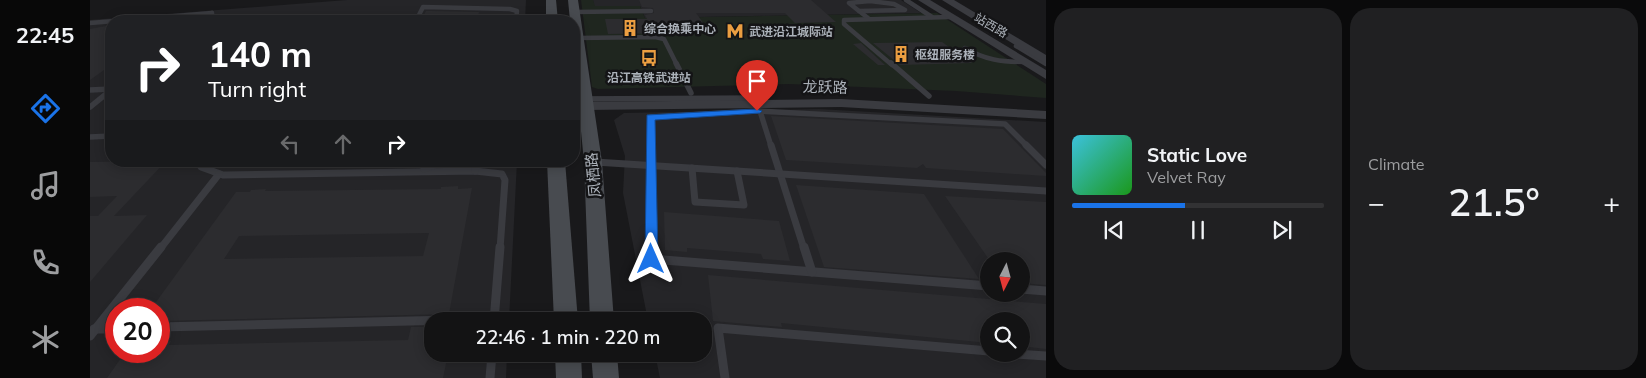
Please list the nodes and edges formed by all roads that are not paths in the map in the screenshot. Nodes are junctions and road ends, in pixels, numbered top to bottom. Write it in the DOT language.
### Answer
graph roads {
  1 [pos="551,0"];
  2 [pos="906,0"];
  3 [pos="923,0"];
  4 [pos="930,0"];
  5 [pos="947,0"];
  6 [pos="574,6"];
  7 [pos="651,11"];
  8 [pos="859,11"];
  9 [pos="188,15"];
  10 [pos="209,15"];
  11 [pos="419,15"];
  12 [pos="517,15"];
  13 [pos="552,15"];
  14 [pos="932,17"];
  15 [pos="868,18"];
  16 [pos="956,18"];
  17 [pos="105,22"];
  18 [pos="90,23"];
  19 [pos="580,38"];
  20 [pos="1016,46"];
  21 [pos="965,48"];
  22 [pos="1046,60"];
  23 [pos="1026,62"];
  24 [pos="1046,64"];
  25 [pos="1046,75"];
  26 [pos="90,90"];
  27 [pos="105,90"];
  28 [pos="691,93"];
  29 [pos="105,95"];
  30 [pos="929,96"];
  31 [pos="760,98"];
  32 [pos="580,100"];
  33 [pos="580,100"];
  34 [pos="580,100"];
  35 [pos="580,104"];
  36 [pos="1046,104"];
  37 [pos="90,107"];
  38 [pos="760,111"];
  39 [pos="1046,115"];
  40 [pos="90,136"];
  41 [pos="105,136"];
  42 [pos="593,162"];
  43 [pos="1046,165"];
  44 [pos="651,166"];
  45 [pos="201,167"];
  46 [pos="432,167"];
  47 [pos="476,167"];
  48 [pos="556,167"];
  49 [pos="692,168"];
  50 [pos="475,171"];
  51 [pos="737,171"];
  52 [pos="406,173"];
  53 [pos="218,174"];
  54 [pos="780,174"];
  55 [pos="1046,191"];
  56 [pos="812,272"];
  57 [pos="980,285"];
  58 [pos="1030,290"];
  59 [pos="1046,291"];
  60 [pos="495,312"];
  61 [pos="565,312"];
  62 [pos="601,312"];
  63 [pos="424,322"];
  64 [pos="170,328"];
  65 [pos="105,330"];
  66 [pos="92,331"];
  67 [pos="980,351"];
  68 [pos="1030,355"];
  69 [pos="1046,356"];
  70 [pos="491,362"];
  71 [pos="568,362"];
  72 [pos="605,362"];
  73 [pos="490,378"];
  74 [pos="569,378"];
  75 [pos="606,378"];
  76 [pos="725,378"];
  1 -- 13 [label="main road"];
  2 -- 14 [label="lane"];
  3 -- 16 [label="street, 站西路"];
  4 -- 16 [label="lane"];
  5 -- 22 [label="street, 站西路"];
  6 -- 7 [label="lane"];
  8 -- 8 [label="lane"];
  8 -- 15 [label="lane"];
  9 -- 10 [label="lane"];
  11 -- 12 [label="lane"];
  14 -- 15 [label="lane"];
  14 -- 16 [label="lane"];
  15 -- 30 [label="lane"];
  16 -- 23 [label="street, 站西路"];
  17 -- 18 [label="lane"];
  19 -- 28 [label="lane"];
  20 -- 24 [label="lane"];
  21 -- 23 [label="lane"];
  23 -- 25 [label="street, 站西路"];
  26 -- 27 [label="lane"];
  28 -- 30 [label="street, 龙跃路"];
  28 -- 32 [label="street, 龙跃路"];
  29 -- 37 [label="lane"];
  30 -- 36 [label="street, 龙跃路"];
  31 -- 33 [label="lane"];
  34 -- 39 [label="street, 龙跃路"];
  35 -- 42 [label="main road, 凤栖路"];
  38 -- 43 [label="lane"];
  38 -- 44 [label="lane"];
  38 -- 54 [label="lane"];
  40 -- 41 [label="lane"];
  42 -- 44 [label="lane"];
  42 -- 62 [label="main road, 凤栖路"];
  44 -- 49 [label="lane"];
  44 -- 56 [label="lane"];
  45 -- 53 [label="lane"];
  46 -- 52 [label="lane"];
  47 -- 50 [label="lane"];
  48 -- 61 [label="main road"];
  49 -- 51 [label="lane"];
  49 -- 51 [label="lane"];
  50 -- 52 [label="lane"];
  50 -- 60 [label="lane"];
  51 -- 54 [label="lane"];
  52 -- 53 [label="lane"];
  53 -- 66 [label="lane"];
  54 -- 55 [label="lane"];
  54 -- 56 [label="lane"];
  56 -- 57 [label="lane"];
  58 -- 59 [label="lane"];
  63 -- 64 [label="lane"];
  65 -- 66 [label="lane"];
  67 -- 76 [label="lane"];
  68 -- 69 [label="lane"];
  70 -- 73 [label="lane"];
  71 -- 74 [label="main road"];
  72 -- 75 [label="main road"];
}
